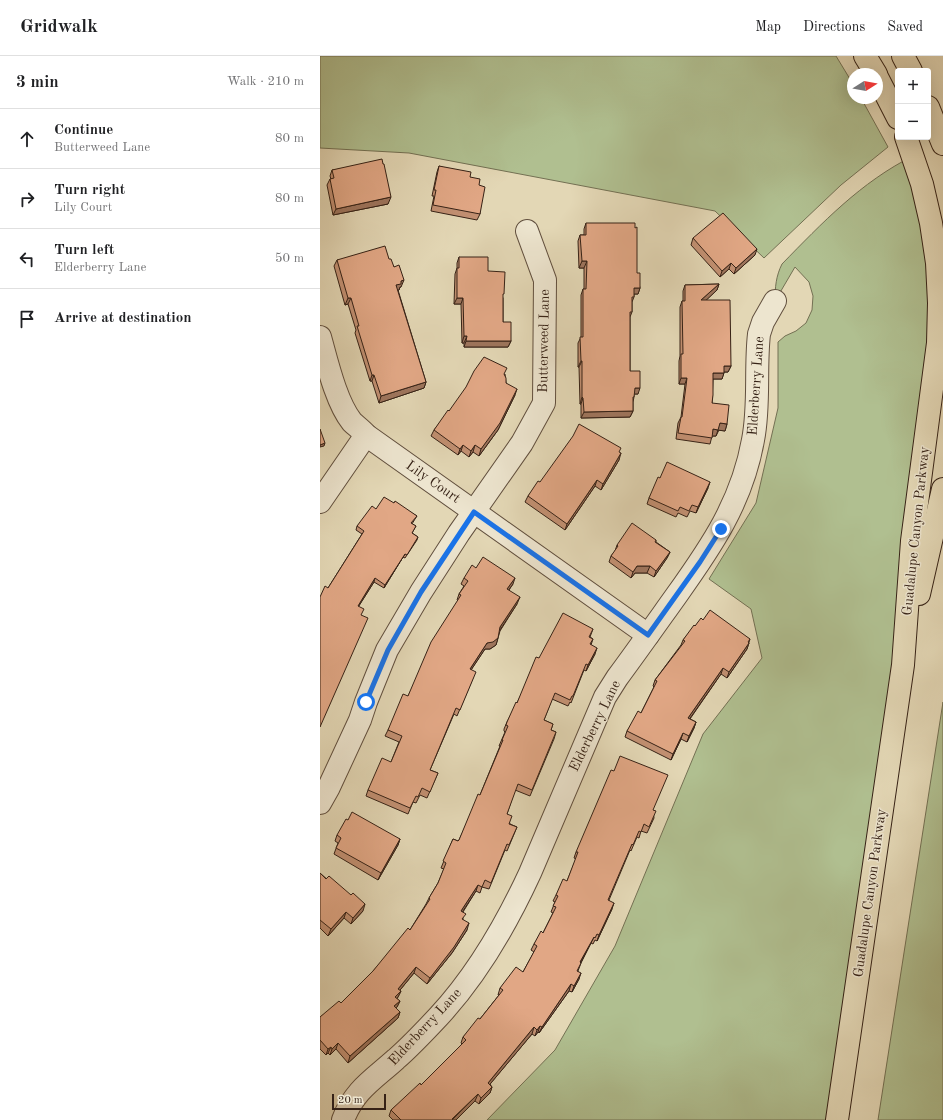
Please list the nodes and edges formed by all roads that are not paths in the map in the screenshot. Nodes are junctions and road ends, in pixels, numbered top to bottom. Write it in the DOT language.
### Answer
graph roads {
  1 [pos="903,56"];
  2 [pos="909,68"];
  3 [pos="883,89"];
  4 [pos="895,112"];
  5 [pos="931,114"];
  6 [pos="907,140"];
  7 [pos="943,144"];
  8 [pos="527,231"];
  9 [pos="775,301"];
  10 [pos="320,338"];
  11 [pos="366,435"];
  12 [pos="943,489"];
  13 [pos="320,502"];
  14 [pos="474,512"];
  15 [pos="648,635"];
  16 [pos="903,665"];
  17 [pos="320,803"];
  18 [pos="343,1120"];
  19 [pos="837,1120"];
  1 -- 2 [label="main road"];
  3 -- 4 [label="main road"];
  5 -- 7 [label="main road"];
  6 -- 16 [label="main road, Guadalupe Canyon Parkway"];
  8 -- 14 [label="street, Butterweed Lane"];
  9 -- 15 [label="street, Elderberry Lane"];
  10 -- 11 [label="street, Lily Court"];
  11 -- 13 [label="street"];
  11 -- 14 [label="street, Lily Court"];
  12 -- 16 [label="main road, Guadalupe Canyon Parkway"];
  14 -- 15 [label="street, Lily Court"];
  14 -- 17 [label="street, Butterweed Lane"];
  15 -- 18 [label="street, Elderberry Lane"];
  16 -- 19 [label="main road, Guadalupe Canyon Parkway"];
}
